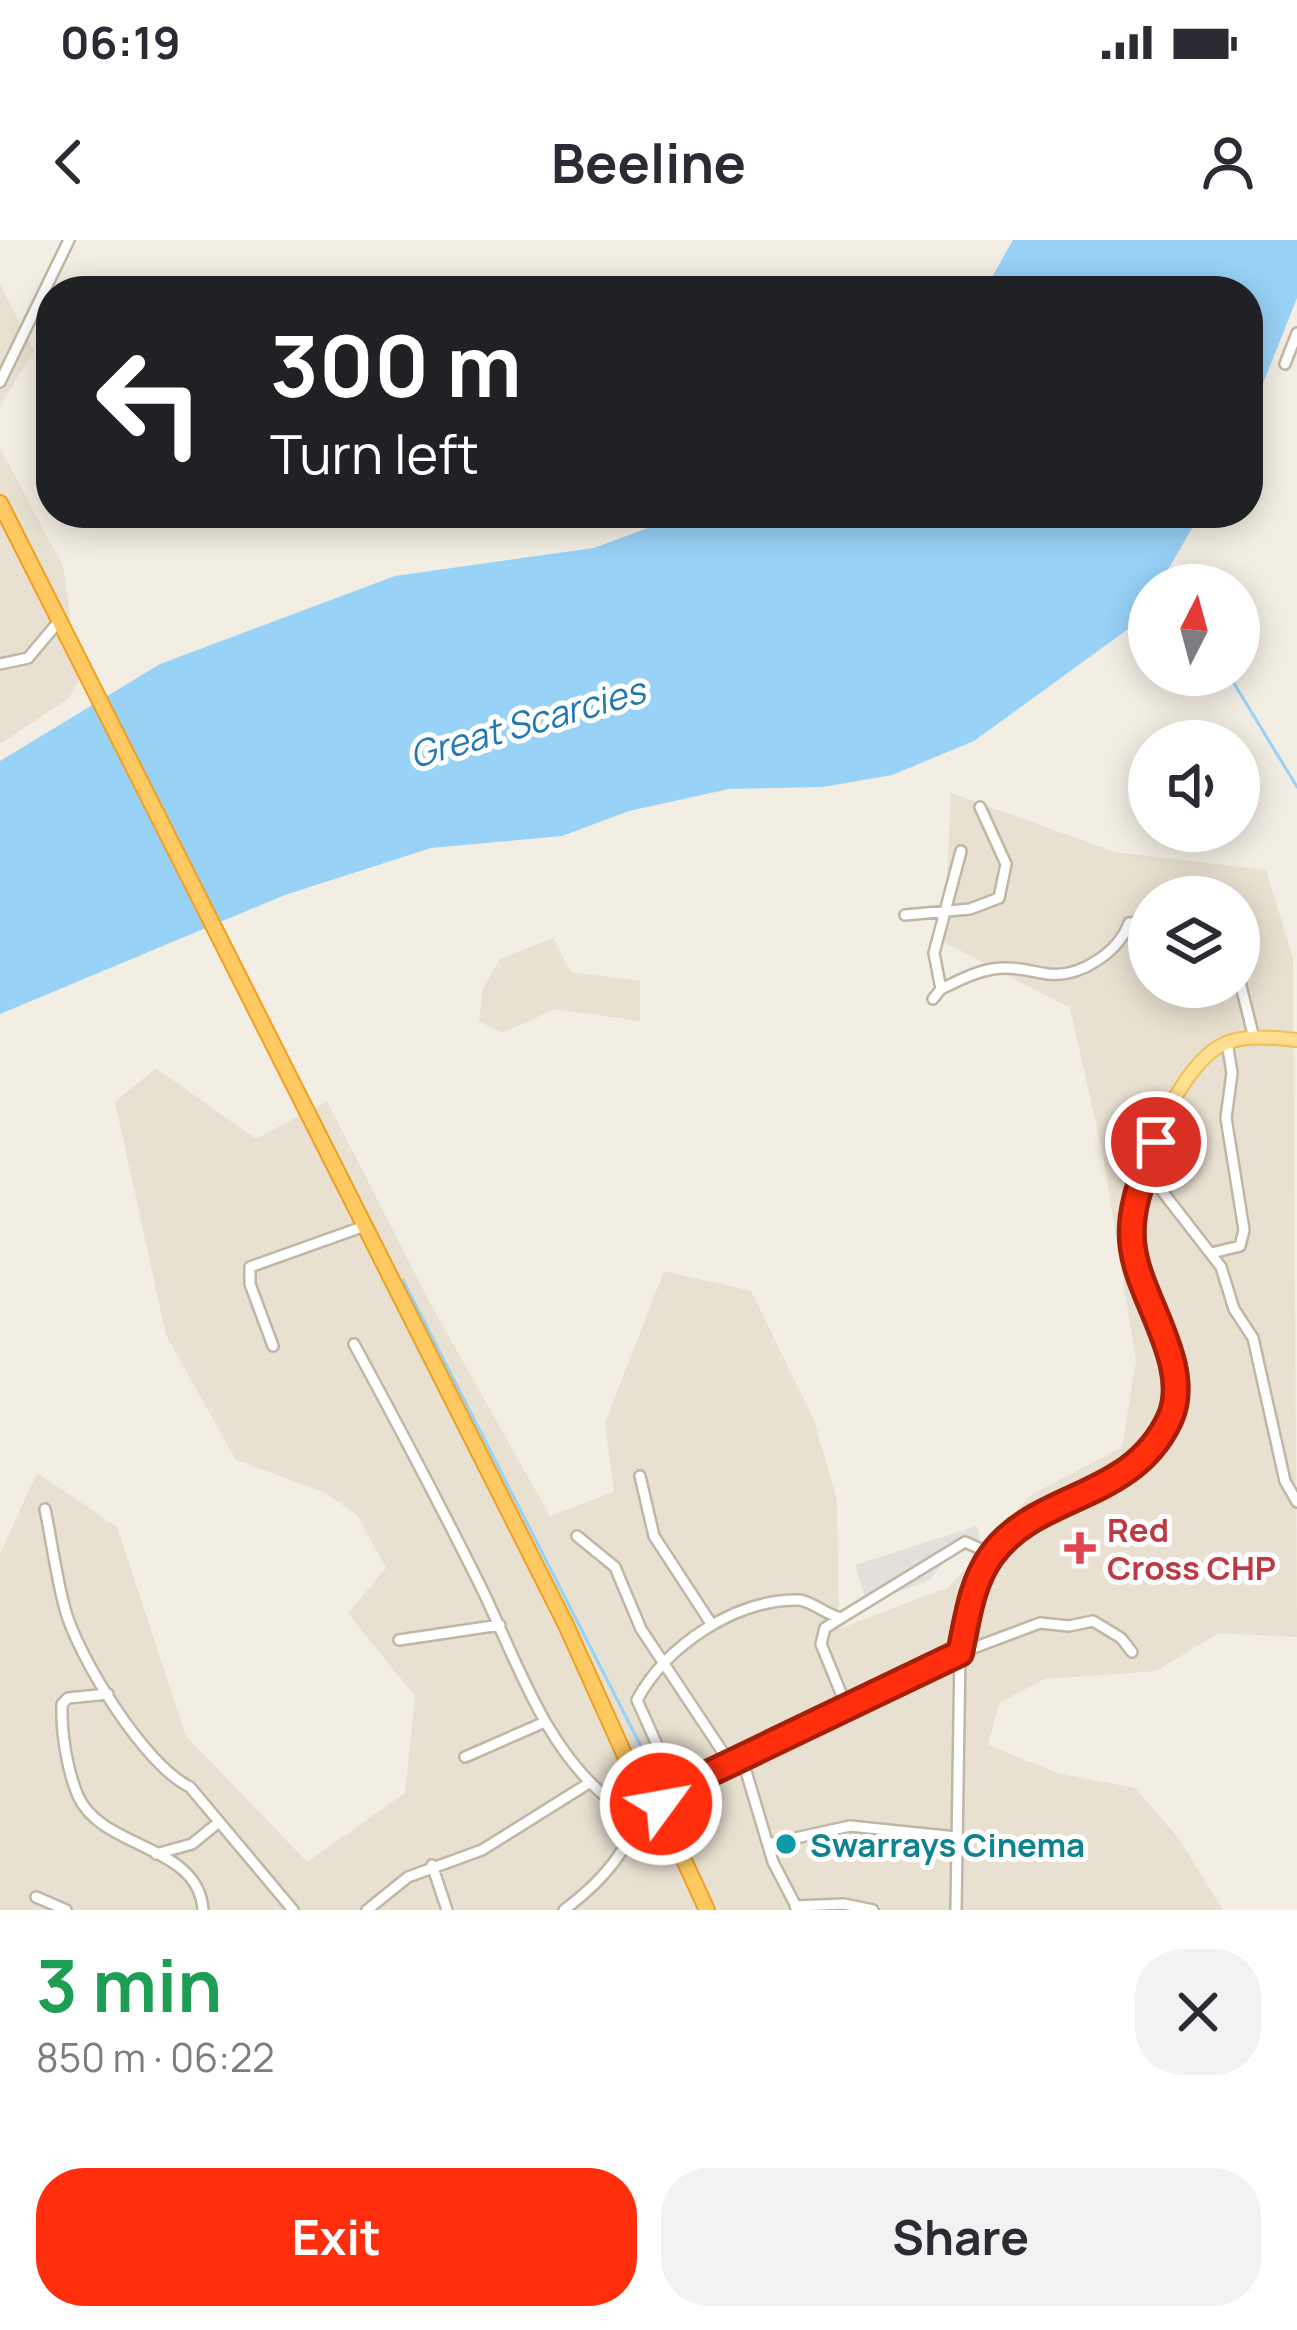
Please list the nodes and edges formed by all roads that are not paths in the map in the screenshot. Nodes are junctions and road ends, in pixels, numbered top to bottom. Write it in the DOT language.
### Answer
graph roads {
  1 [pos="69,240"];
  2 [pos="52,276"];
  3 [pos="36,308"];
  4 [pos="1297,333"];
  5 [pos="1285,364"];
  6 [pos="0,382"];
  7 [pos="0,503"];
  8 [pos="62,617"];
  9 [pos="0,664"];
  10 [pos="980,807"];
  11 [pos="961,851"];
  12 [pos="949,909"];
  13 [pos="905,915"];
  14 [pos="1128,925"];
  15 [pos="940,988"];
  16 [pos="933,999"];
  17 [pos="1246,1008"];
  18 [pos="1254,1038"];
  19 [pos="1297,1040"];
  20 [pos="1227,1042"];
  21 [pos="1145,1169"];
  22 [pos="362,1226"];
  23 [pos="1211,1253"];
  24 [pos="354,1344"];
  25 [pos="273,1346"];
  26 [pos="640,1476"];
  27 [pos="1297,1502"];
  28 [pos="45,1509"];
  29 [pos="577,1536"];
  30 [pos="992,1554"];
  31 [pos="841,1618"];
  32 [pos="712,1624"];
  33 [pos="500,1625"];
  34 [pos="399,1640"];
  35 [pos="1132,1652"];
  36 [pos="960,1653"];
  37 [pos="668,1663"];
  38 [pos="108,1694"];
  39 [pos="847,1708"];
  40 [pos="545,1722"];
  41 [pos="465,1757"];
  42 [pos="736,1761"];
  43 [pos="589,1783"];
  44 [pos="682,1784"];
  45 [pos="610,1800"];
  46 [pos="653,1801"];
  47 [pos="219,1822"];
  48 [pos="956,1837"];
  49 [pos="768,1844"];
  50 [pos="156,1854"];
  51 [pos="432,1865"];
  52 [pos="36,1897"];
  53 [pos="797,1908"];
  54 [pos="66,1910"];
  55 [pos="203,1910"];
  56 [pos="292,1910"];
  57 [pos="368,1910"];
  58 [pos="447,1910"];
  59 [pos="564,1910"];
  60 [pos="706,1910"];
  61 [pos="873,1910"];
  62 [pos="956,1910"];
  1 -- 2 [label="street"];
  3 -- 6 [label="street"];
  4 -- 5 [label="street"];
  7 -- 8 [label="highway"];
  8 -- 9 [label="street"];
  8 -- 22 [label="highway"];
  10 -- 12 [label="street"];
  11 -- 12 [label="street"];
  12 -- 13 [label="street"];
  12 -- 15 [label="street"];
  14 -- 15 [label="street"];
  15 -- 16 [label="street"];
  17 -- 18 [label="street"];
  18 -- 19 [label="main road"];
  18 -- 20 [label="main road"];
  20 -- 21 [label="main road"];
  20 -- 23 [label="street"];
  21 -- 23 [label="street"];
  21 -- 30 [label="main road"];
  22 -- 25 [label="street"];
  22 -- 46 [label="highway"];
  23 -- 27 [label="street"];
  24 -- 33 [label="street"];
  26 -- 32 [label="street"];
  28 -- 38 [label="street"];
  29 -- 37 [label="street"];
  30 -- 31 [label="street"];
  30 -- 36 [label="main road"];
  31 -- 32 [label="street"];
  31 -- 39 [label="street"];
  32 -- 37 [label="street"];
  33 -- 34 [label="street"];
  33 -- 40 [label="street"];
  35 -- 36 [label="street"];
  36 -- 39 [label="main road"];
  36 -- 48 [label="street"];
  37 -- 42 [label="street"];
  37 -- 44 [label="street"];
  38 -- 47 [label="street"];
  38 -- 50 [label="street"];
  39 -- 42 [label="main road"];
  40 -- 41 [label="street"];
  40 -- 43 [label="street"];
  42 -- 44 [label="main road"];
  42 -- 49 [label="street"];
  43 -- 45 [label="street"];
  43 -- 51 [label="street"];
  44 -- 46 [label="main road"];
  46 -- 59 [label="street"];
  46 -- 60 [label="highway"];
  47 -- 50 [label="street"];
  47 -- 56 [label="street"];
  48 -- 49 [label="street"];
  48 -- 62 [label="street"];
  49 -- 53 [label="street"];
  50 -- 55 [label="street"];
  51 -- 57 [label="street"];
  51 -- 58 [label="street"];
  52 -- 54 [label="street"];
  53 -- 61 [label="street"];
}
